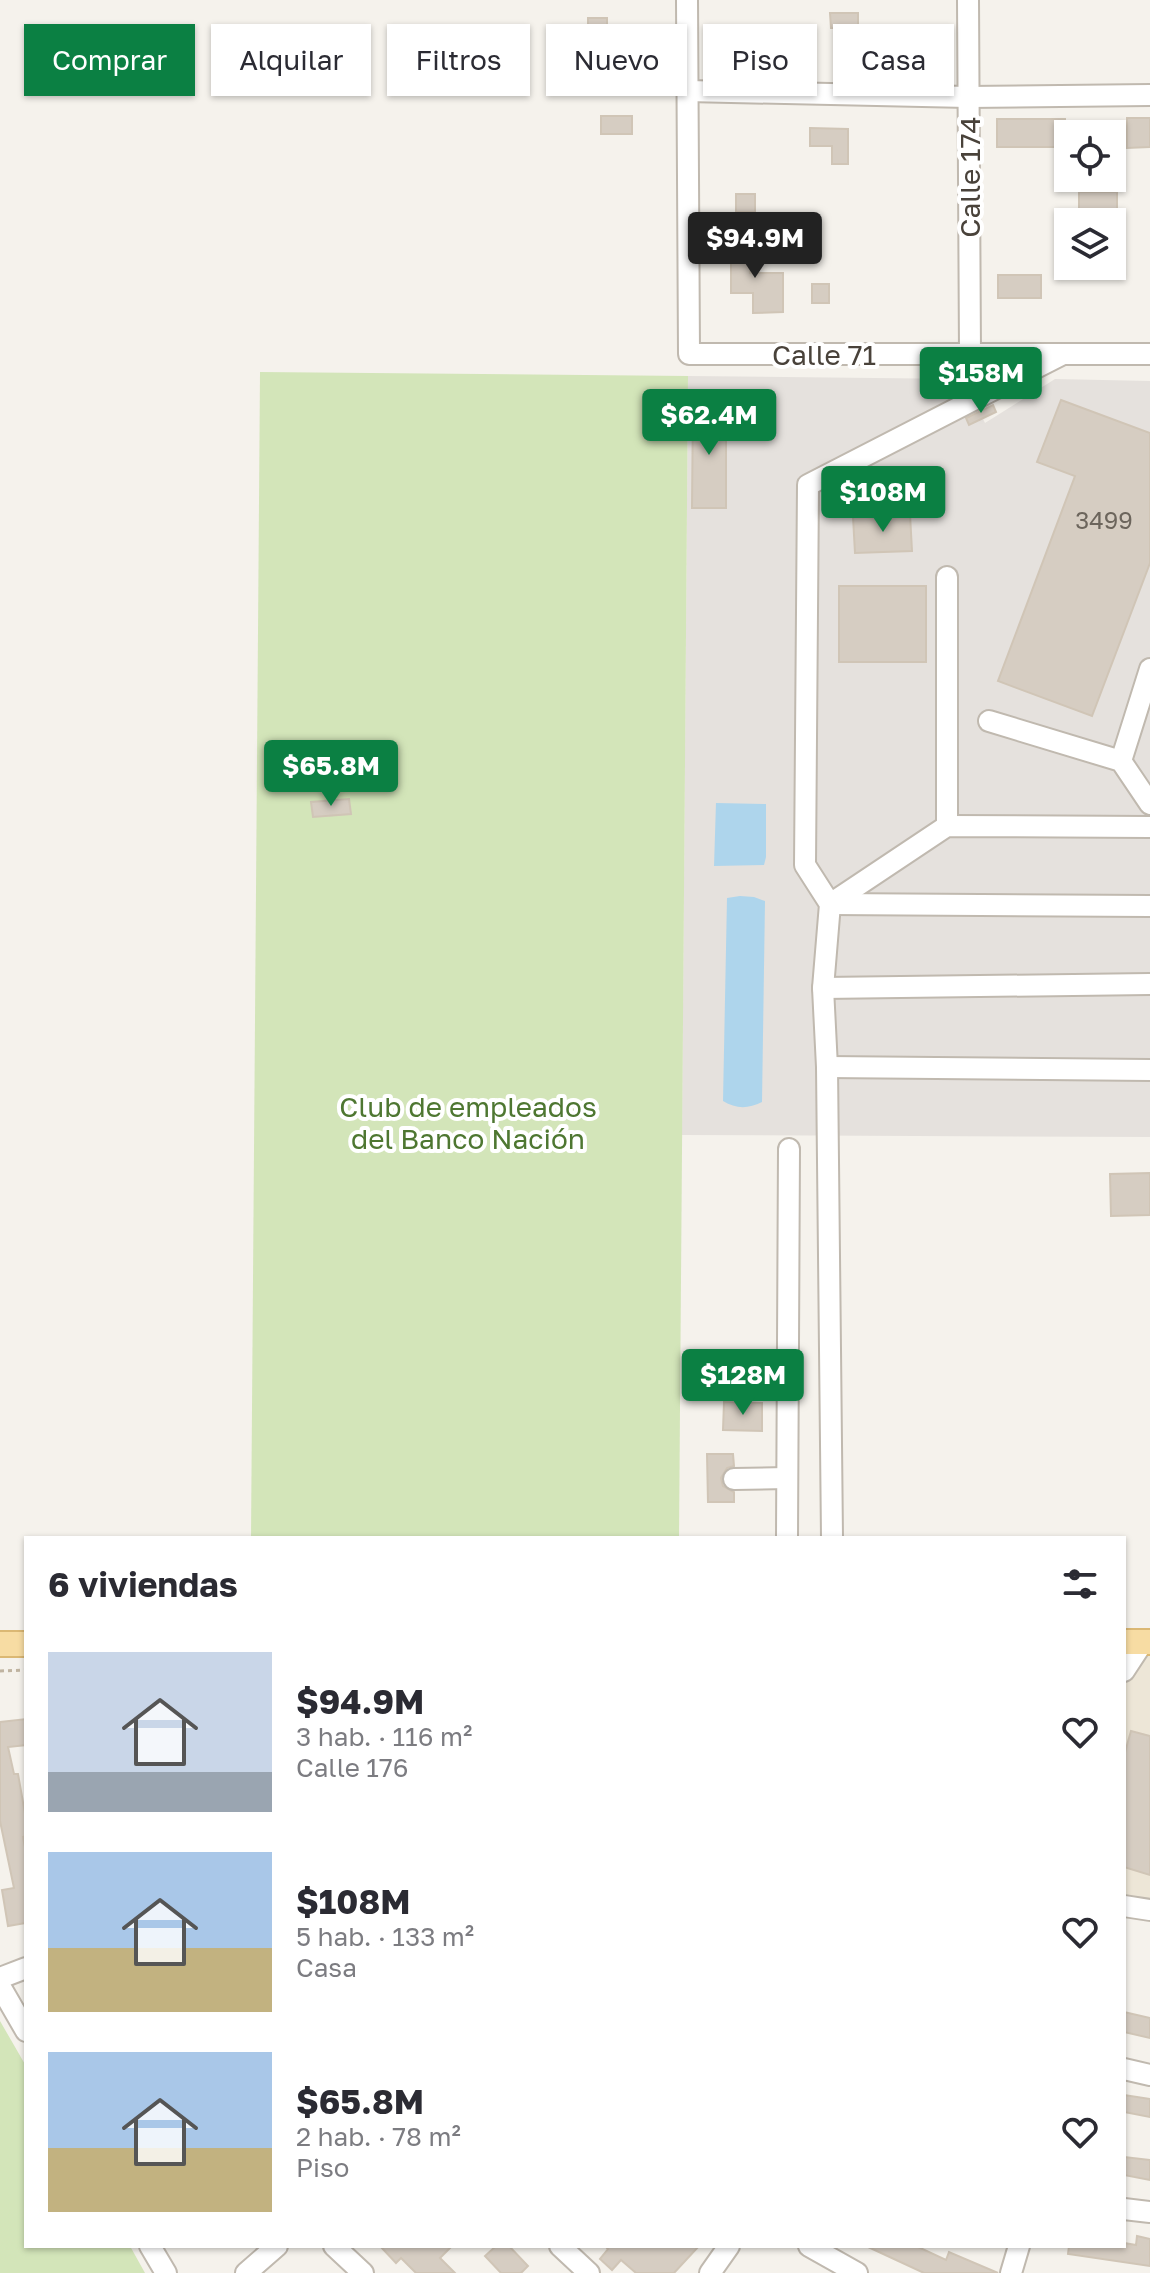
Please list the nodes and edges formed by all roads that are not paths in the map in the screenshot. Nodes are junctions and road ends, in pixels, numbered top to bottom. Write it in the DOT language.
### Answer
graph roads {
  1 [pos="687,0"];
  2 [pos="968,0"];
  3 [pos="687,24"];
  4 [pos="687,91"];
  5 [pos="1150,95"];
  6 [pos="968,97"];
  7 [pos="970,353"];
  8 [pos="1150,354"];
  9 [pos="1061,355"];
  10 [pos="947,577"];
  11 [pos="1150,669"];
  12 [pos="989,721"];
  13 [pos="1121,761"];
  14 [pos="1150,804"];
  15 [pos="947,826"];
  16 [pos="1150,827"];
  17 [pos="830,904"];
  18 [pos="1150,906"];
  19 [pos="1150,984"];
  20 [pos="823,988"];
  21 [pos="827,1067"];
  22 [pos="1150,1070"];
  23 [pos="789,1149"];
  24 [pos="787,1478"];
  25 [pos="734,1479"];
  26 [pos="787,1536"];
  27 [pos="832,1536"];
  28 [pos="1139,1642"];
  29 [pos="0,1644"];
  30 [pos="24,1644"];
  31 [pos="1126,1667"];
  32 [pos="1126,1906"];
  33 [pos="1150,1910"];
  34 [pos="24,1969"];
  35 [pos="0,1978"];
  36 [pos="0,1986"];
  37 [pos="24,2028"];
  38 [pos="1126,2069"];
  39 [pos="1150,2075"];
  40 [pos="1126,2209"];
  41 [pos="1150,2212"];
  42 [pos="151,2248"];
  43 [pos="275,2248"];
  44 [pos="336,2248"];
  45 [pos="562,2248"];
  46 [pos="728,2248"];
  47 [pos="813,2248"];
  48 [pos="1018,2248"];
  49 [pos="166,2273"];
  50 [pos="246,2273"];
  51 [pos="363,2273"];
  52 [pos="589,2273"];
  53 [pos="710,2273"];
  54 [pos="857,2273"];
  55 [pos="1011,2273"];
  1 -- 3 [label="street"];
  2 -- 6 [label="street, Calle 174"];
  4 -- 6 [label="street"];
  4 -- 7 [label="street, Calle 71"];
  5 -- 6 [label="street"];
  6 -- 7 [label="street, Calle 174"];
  7 -- 9 [label="street, Calle 71"];
  8 -- 9 [label="street, Calle 71"];
  9 -- 17 [label="street"];
  10 -- 15 [label="street"];
  11 -- 13 [label="street"];
  12 -- 13 [label="street"];
  13 -- 14 [label="street"];
  15 -- 16 [label="street"];
  15 -- 17 [label="street"];
  17 -- 18 [label="street"];
  17 -- 20 [label="street"];
  19 -- 20 [label="street"];
  20 -- 21 [label="street"];
  21 -- 22 [label="street"];
  21 -- 27 [label="street"];
  23 -- 24 [label="street"];
  24 -- 25 [label="street"];
  24 -- 26 [label="street"];
  28 -- 31 [label="street"];
  29 -- 30 [label="main road"];
  32 -- 33 [label="street"];
  34 -- 35 [label="street"];
  36 -- 37 [label="street"];
  38 -- 39 [label="street"];
  40 -- 41 [label="street"];
  42 -- 49 [label="street"];
  43 -- 50 [label="street"];
  44 -- 51 [label="street"];
  45 -- 52 [label="street"];
  46 -- 53 [label="street"];
  47 -- 54 [label="street"];
  48 -- 55 [label="street"];
}
